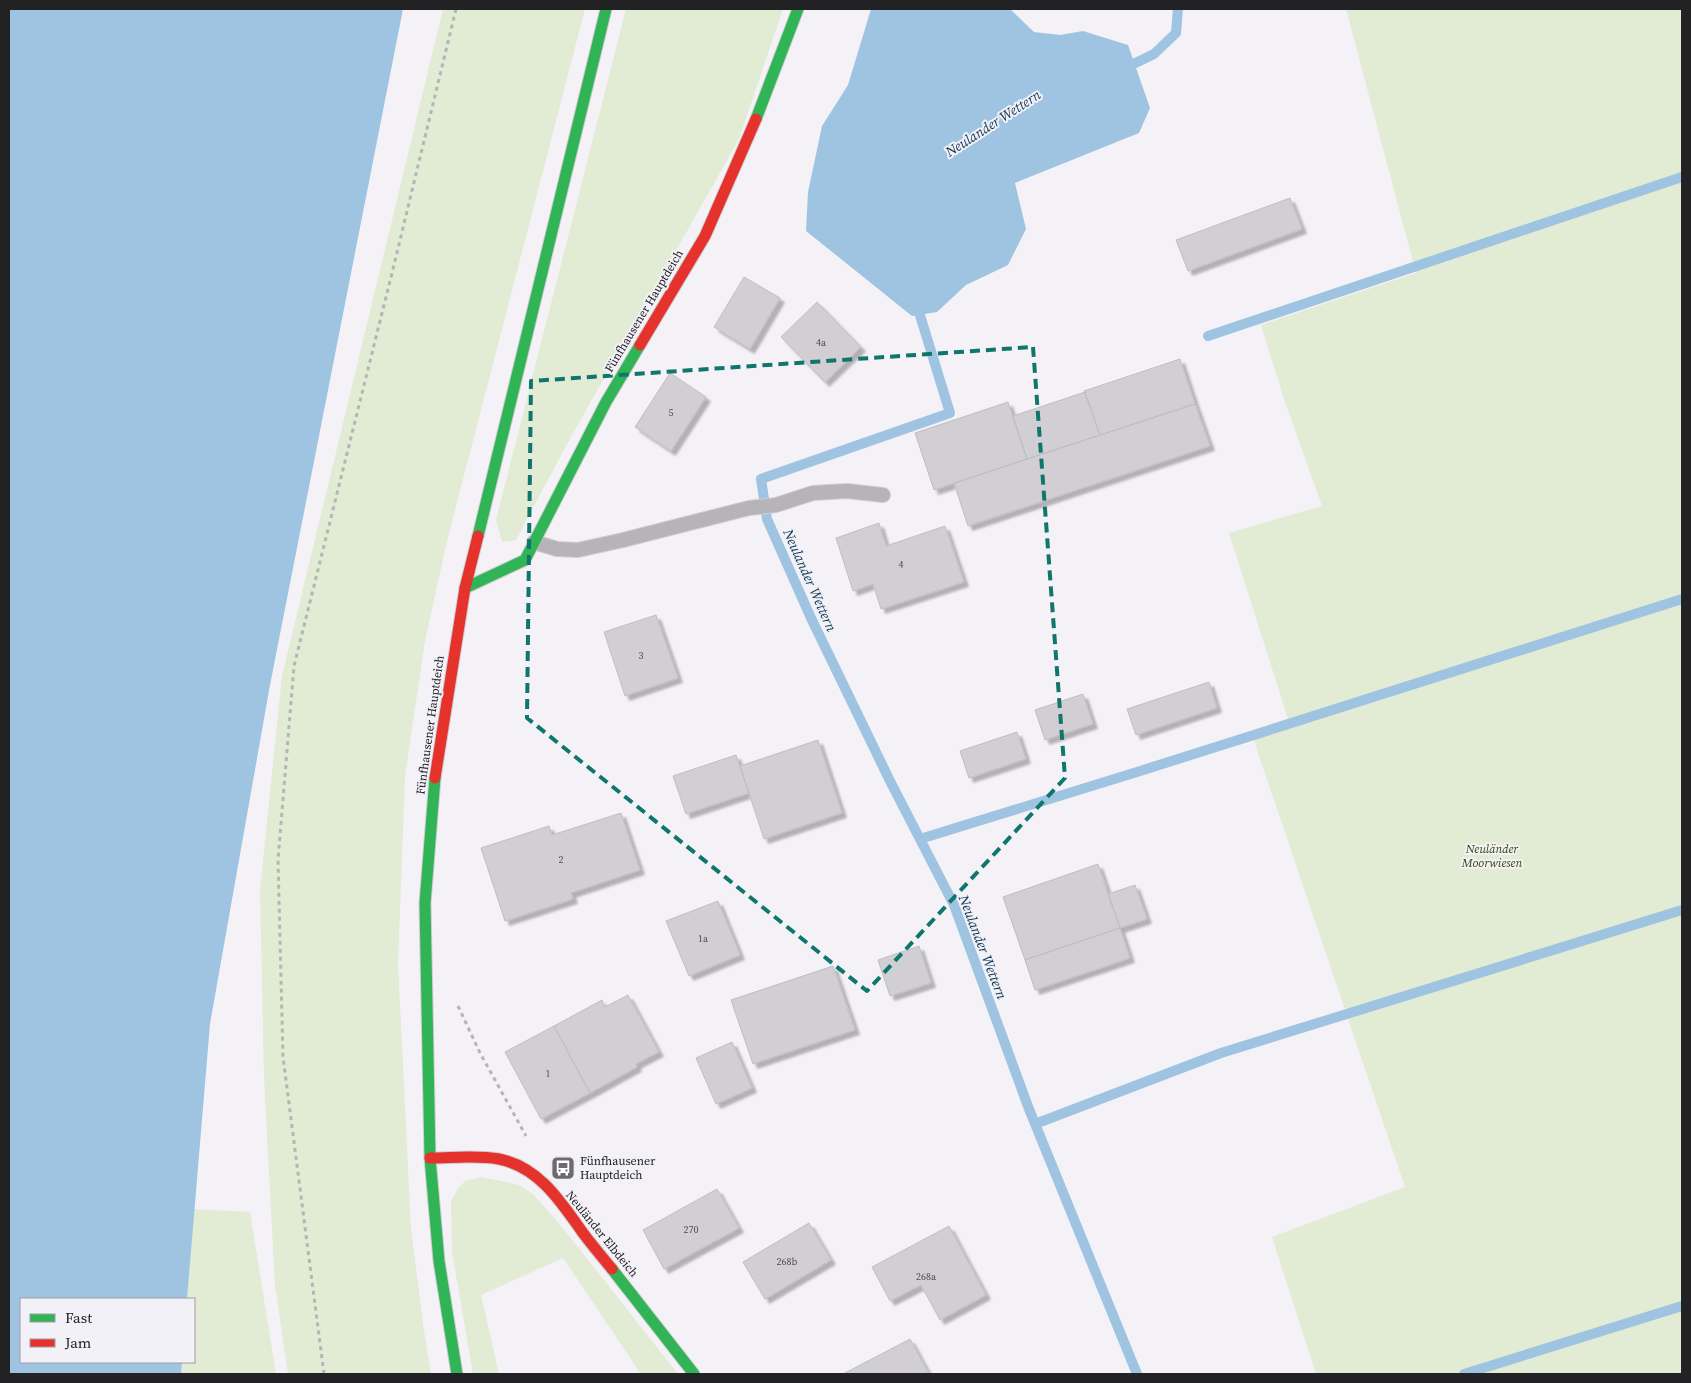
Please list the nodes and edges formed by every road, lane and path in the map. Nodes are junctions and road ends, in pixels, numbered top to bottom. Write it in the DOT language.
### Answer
graph roads {
  1 [pos="456,9"];
  2 [pos="606,9"];
  3 [pos="798,9"];
  4 [pos="883,494"];
  5 [pos="534,542"];
  6 [pos="465,588"];
  7 [pos="456,1000"];
  8 [pos="430,1158"];
  9 [pos="532,1173"];
  10 [pos="324,1374"];
  11 [pos="457,1374"];
  12 [pos="694,1374"];
  1 -- 10 [label="path"];
  2 -- 6 [label="street, Fünfhausener Hauptdeich"];
  3 -- 5 [label="street, Fünfhausener Hauptdeich"];
  4 -- 5 [label="lane"];
  5 -- 6 [label="street, Fünfhausener Hauptdeich"];
  6 -- 8 [label="street, Fünfhausener Hauptdeich"];
  7 -- 9 [label="path"];
  8 -- 9 [label="street, Neuländer Elbdeich"];
  8 -- 11 [label="street, Fünfhausener Hauptdeich"];
  9 -- 12 [label="street, Neuländer Elbdeich"];
}
